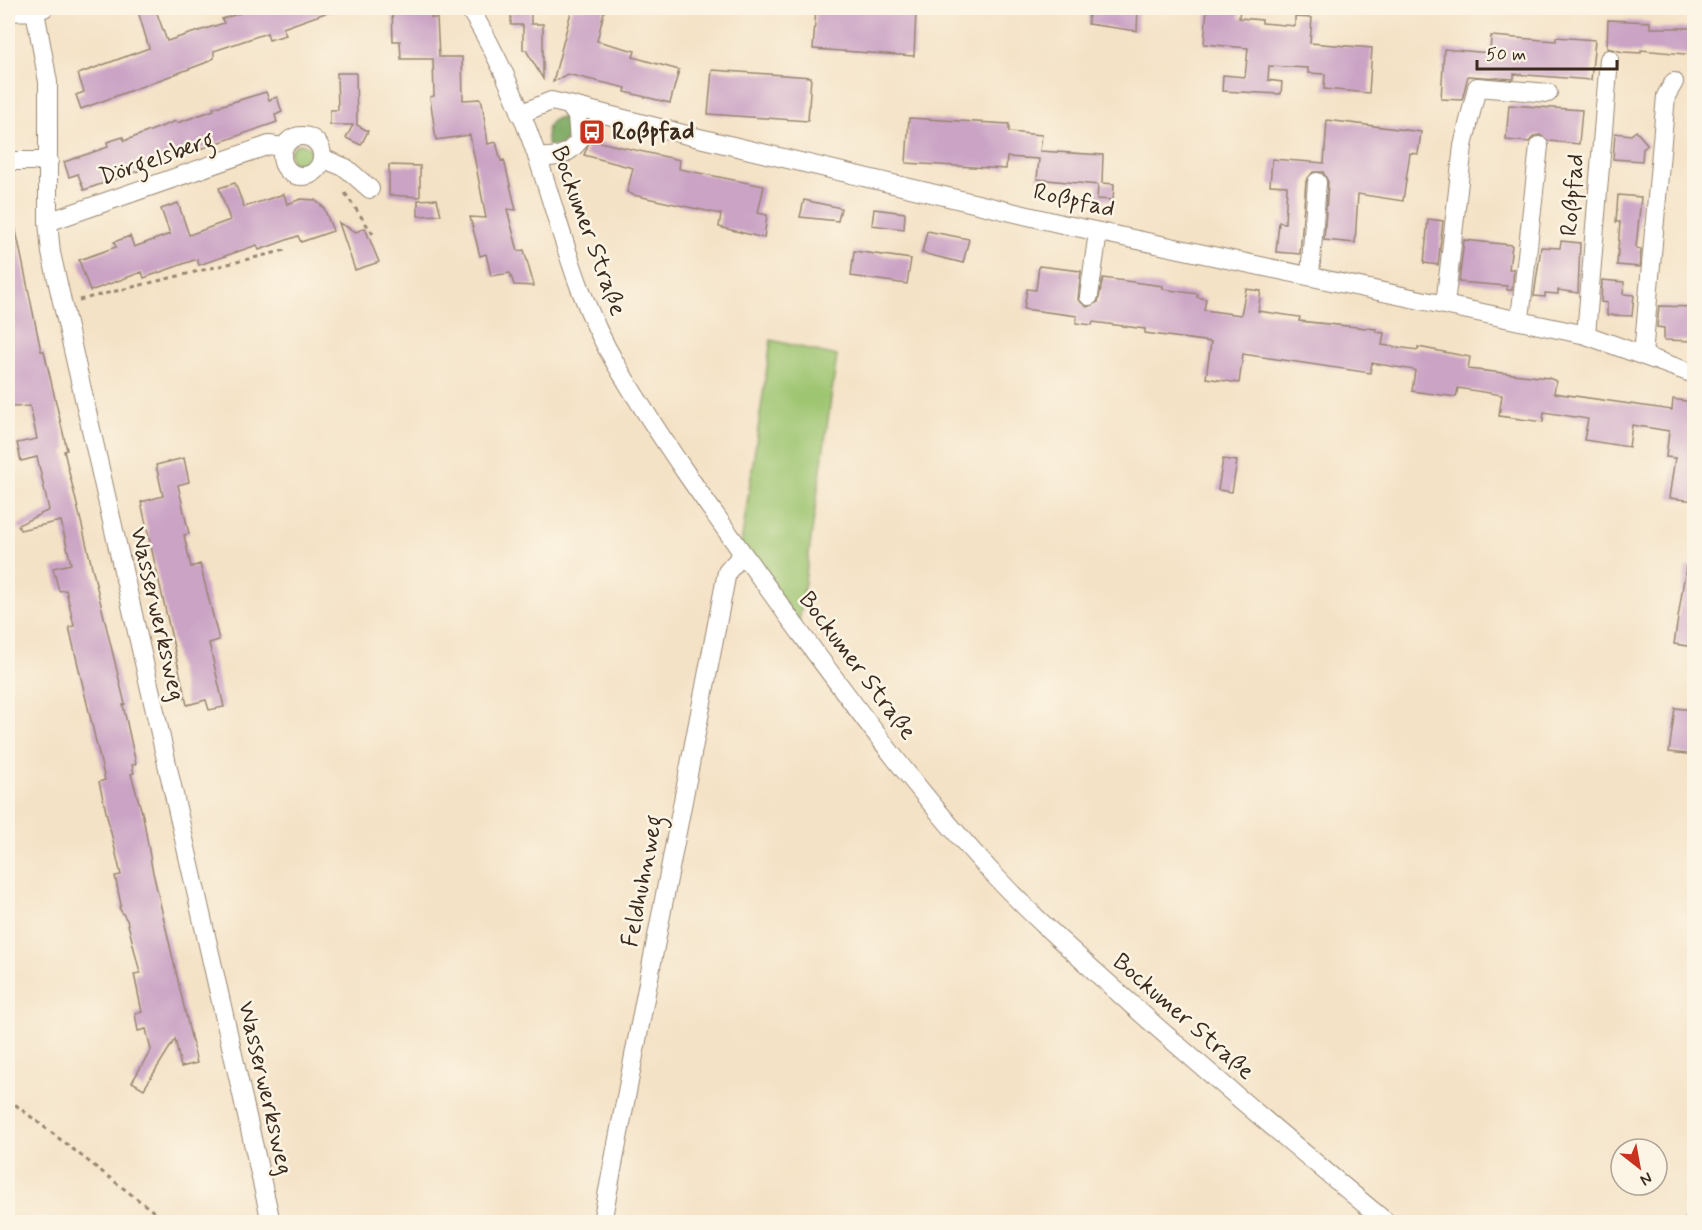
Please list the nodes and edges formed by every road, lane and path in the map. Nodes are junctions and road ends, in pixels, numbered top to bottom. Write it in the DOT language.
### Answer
graph roads {
  1 [pos="469,8"];
  2 [pos="40,9"];
  3 [pos="8,12"];
  4 [pos="1609,60"];
  5 [pos="1674,82"];
  6 [pos="1548,93"];
  7 [pos="569,105"];
  8 [pos="520,114"];
  9 [pos="1539,146"];
  10 [pos="283,147"];
  11 [pos="537,157"];
  12 [pos="322,158"];
  13 [pos="49,160"];
  14 [pos="8,161"];
  15 [pos="356,177"];
  16 [pos="1317,182"];
  17 [pos="370,189"];
  18 [pos="48,222"];
  19 [pos="1098,232"];
  20 [pos="373,234"];
  21 [pos="286,250"];
  22 [pos="1310,276"];
  23 [pos="1089,296"];
  24 [pos="62,304"];
  25 [pos="1445,305"];
  26 [pos="1520,319"];
  27 [pos="1586,335"];
  28 [pos="1643,355"];
  29 [pos="1695,374"];
  30 [pos="743,554"];
  31 [pos="8,1099"];
  32 [pos="167,1222"];
  33 [pos="271,1222"];
  34 [pos="602,1222"];
  35 [pos="1386,1222"];
  1 -- 8 [label="street, Bockumer Straße"];
  2 -- 3 [label="street"];
  2 -- 13 [label="street, Wasserwerksweg"];
  4 -- 27 [label="street, Roßpfad"];
  5 -- 28 [label="street"];
  6 -- 25 [label="street"];
  7 -- 8 [label="street, Roßpfad"];
  7 -- 11 [label="street"];
  7 -- 19 [label="street, Roßpfad"];
  8 -- 11 [label="street, Bockumer Straße"];
  9 -- 26 [label="street, Roßpfad"];
  10 -- 12 [label="street, Dörgelsberg"];
  10 -- 12 [label="street"];
  10 -- 18 [label="street, Dörgelsberg"];
  11 -- 30 [label="street, Bockumer Straße"];
  12 -- 15 [label="street"];
  13 -- 14 [label="street"];
  13 -- 18 [label="street, Wasserwerksweg"];
  15 -- 17 [label="street"];
  15 -- 20 [label="path"];
  16 -- 22 [label="street"];
  18 -- 24 [label="street, Wasserwerksweg"];
  19 -- 22 [label="street, Roßpfad"];
  19 -- 23 [label="street"];
  21 -- 24 [label="path"];
  22 -- 25 [label="street, Roßpfad"];
  24 -- 33 [label="street, Wasserwerksweg"];
  25 -- 26 [label="street, Roßpfad"];
  26 -- 27 [label="street, Roßpfad"];
  27 -- 28 [label="street, Roßpfad"];
  28 -- 29 [label="street, Roßpfad"];
  30 -- 34 [label="street, Feldhuhnweg"];
  30 -- 35 [label="street, Bockumer Straße"];
  31 -- 32 [label="path"];
}
